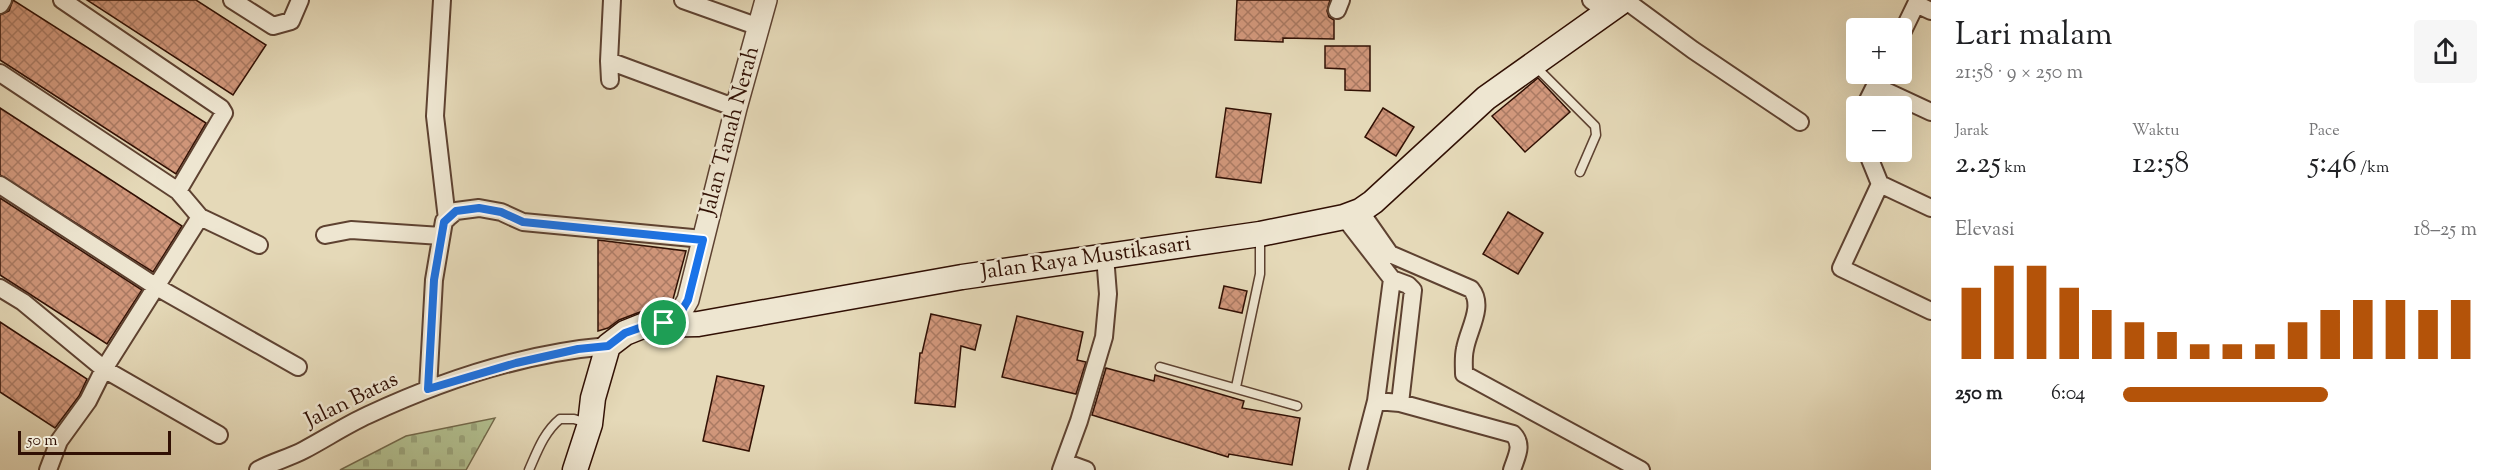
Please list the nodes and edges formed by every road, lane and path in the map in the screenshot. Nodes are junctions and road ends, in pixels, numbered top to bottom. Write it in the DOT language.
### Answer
graph roads {
  1 [pos="3,0"];
  2 [pos="62,0"];
  3 [pos="232,0"];
  4 [pos="300,0"];
  5 [pos="442,0"];
  6 [pos="612,0"];
  7 [pos="683,0"];
  8 [pos="766,0"];
  9 [pos="1612,3"];
  10 [pos="0,5"];
  11 [pos="1922,5"];
  12 [pos="1912,19"];
  13 [pos="759,27"];
  14 [pos="609,61"];
  15 [pos="1533,63"];
  16 [pos="0,74"];
  17 [pos="610,80"];
  18 [pos="1885,84"];
  19 [pos="736,108"];
  20 [pos="1931,112"];
  21 [pos="1800,122"];
  22 [pos="1871,162"];
  23 [pos="1580,172"];
  24 [pos="1880,184"];
  25 [pos="0,185"];
  26 [pos="178,191"];
  27 [pos="1931,208"];
  28 [pos="1352,214"];
  29 [pos="200,217"];
  30 [pos="447,219"];
  31 [pos="1260,234"];
  32 [pos="325,235"];
  33 [pos="441,236"];
  34 [pos="703,240"];
  35 [pos="259,245"];
  36 [pos="1105,256"];
  37 [pos="1392,279"];
  38 [pos="155,286"];
  39 [pos="0,288"];
  40 [pos="1931,311"];
  41 [pos="664,323"];
  42 [pos="608,346"];
  43 [pos="298,367"];
  44 [pos="1160,367"];
  45 [pos="104,369"];
  46 [pos="1236,387"];
  47 [pos="428,389"];
  48 [pos="1376,401"];
  49 [pos="1400,403"];
  50 [pos="1297,406"];
  51 [pos="590,424"];
  52 [pos="219,435"];
  53 [pos="1062,466"];
  54 [pos="48,470"];
  55 [pos="258,470"];
  56 [pos="529,470"];
  57 [pos="575,470"];
  58 [pos="1086,470"];
  59 [pos="1358,470"];
  60 [pos="1512,470"];
  61 [pos="1641,470"];
  1 -- 10 [label="street"];
  2 -- 26 [label="street"];
  3 -- 4 [label="street"];
  5 -- 30 [label="street"];
  6 -- 14 [label="street"];
  7 -- 13 [label="street"];
  8 -- 13 [label="street, Jalan Tanah Nerah"];
  9 -- 15 [label="main road, Jalan Raya Mustikasari"];
  9 -- 21 [label="street"];
  11 -- 12 [label="street"];
  13 -- 19 [label="street, Jalan Tanah Nerah"];
  14 -- 17 [label="street"];
  14 -- 19 [label="street"];
  15 -- 23 [label="lane"];
  15 -- 28 [label="main road, Jalan Raya Mustikasari"];
  16 -- 26 [label="street"];
  18 -- 20 [label="street"];
  19 -- 34 [label="street, Jalan Tanah Nerah"];
  22 -- 24 [label="street"];
  24 -- 27 [label="street"];
  24 -- 40 [label="street"];
  25 -- 38 [label="street"];
  26 -- 29 [label="street"];
  28 -- 31 [label="main road, Jalan Raya Mustikasari"];
  28 -- 37 [label="street"];
  28 -- 61 [label="street"];
  29 -- 35 [label="street"];
  29 -- 38 [label="street"];
  30 -- 33 [label="street"];
  30 -- 34 [label="street"];
  31 -- 36 [label="main road, Jalan Raya Mustikasari"];
  31 -- 46 [label="lane"];
  32 -- 33 [label="street"];
  33 -- 47 [label="street"];
  34 -- 41 [label="street, Jalan Tanah Nerah"];
  36 -- 41 [label="main road, Jalan Raya Mustikasari"];
  36 -- 53 [label="street"];
  37 -- 48 [label="street"];
  37 -- 49 [label="street"];
  38 -- 43 [label="street"];
  38 -- 45 [label="street"];
  39 -- 45 [label="street"];
  41 -- 42 [label="main road, Jalan Raya Mustikasari"];
  42 -- 47 [label="street, Jalan Batas"];
  42 -- 51 [label="main road"];
  44 -- 46 [label="lane"];
  45 -- 52 [label="street"];
  45 -- 54 [label="street"];
  46 -- 50 [label="lane"];
  47 -- 55 [label="street, Jalan Batas"];
  48 -- 49 [label="street"];
  48 -- 59 [label="street"];
  49 -- 60 [label="street"];
  51 -- 56 [label="lane"];
  51 -- 57 [label="main road"];
  53 -- 58 [label="street"];
}
